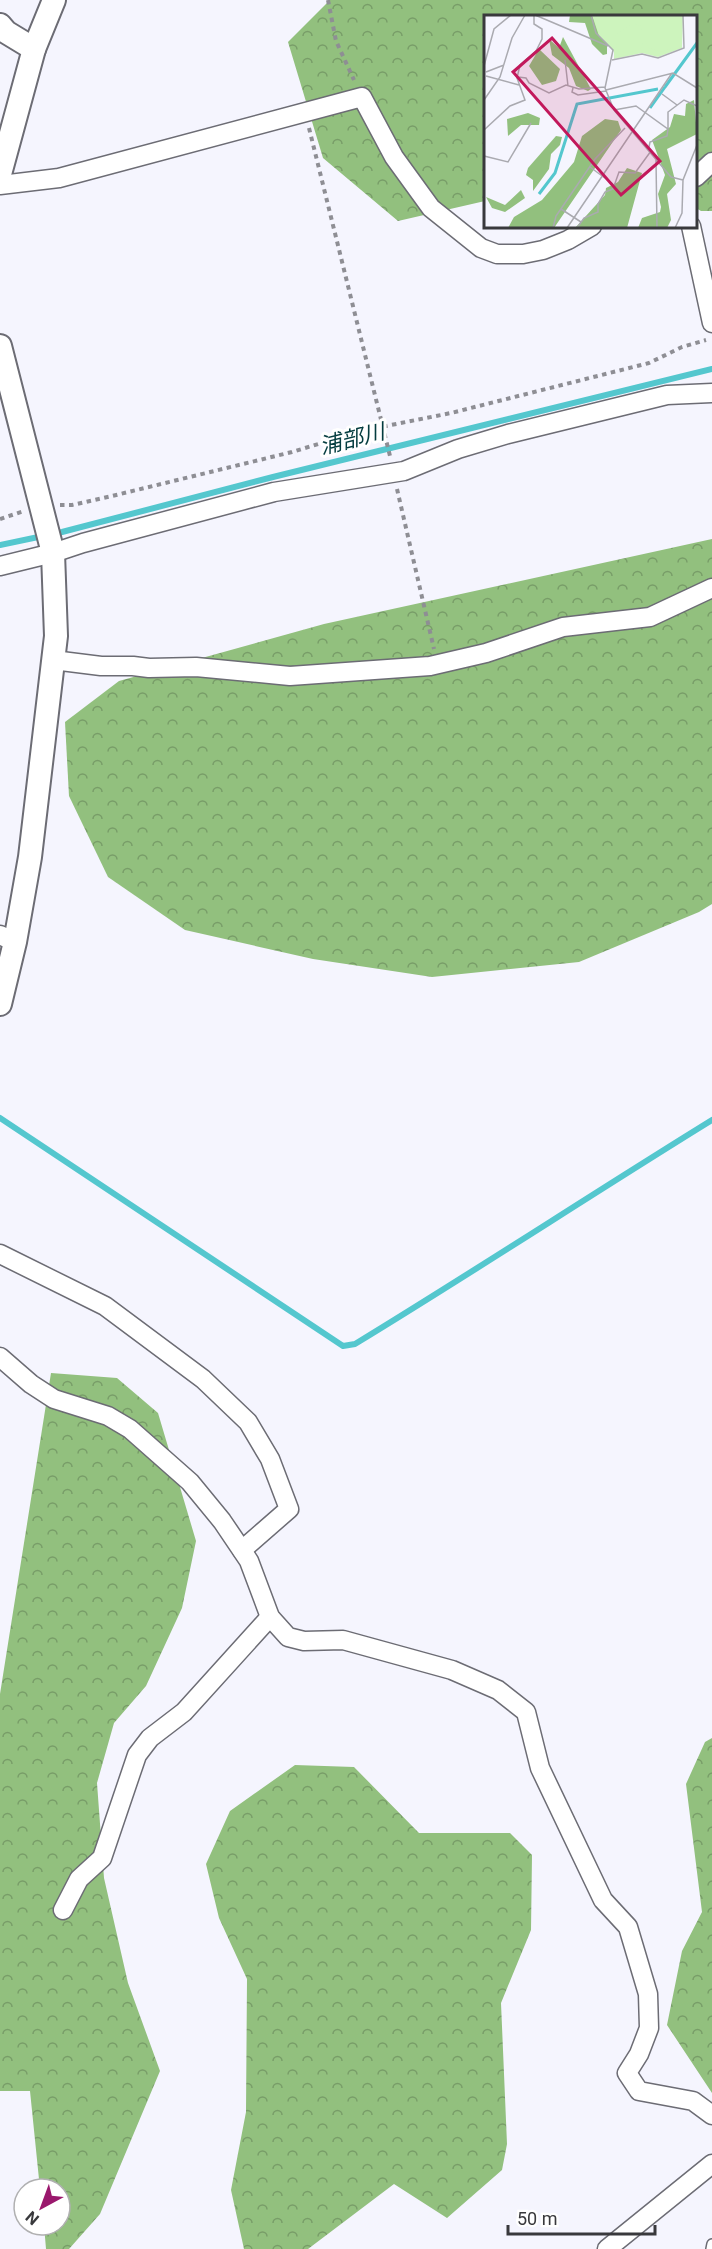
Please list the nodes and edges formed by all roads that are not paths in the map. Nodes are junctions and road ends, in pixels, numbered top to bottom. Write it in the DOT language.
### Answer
graph roads {
  1 [pos="54,0"];
  2 [pos="0,25"];
  3 [pos="34,49"];
  4 [pos="712,162"];
  5 [pos="0,174"];
  6 [pos="697,176"];
  7 [pos="0,185"];
  8 [pos="589,228"];
  9 [pos="691,228"];
  10 [pos="712,323"];
  11 [pos="0,346"];
  12 [pos="712,393"];
  13 [pos="53,553"];
  14 [pos="0,566"];
  15 [pos="712,588"];
  16 [pos="53,660"];
  17 [pos="7,938"];
  18 [pos="0,1004"];
  19 [pos="0,1254"];
  20 [pos="0,1357"];
  21 [pos="242,1550"];
  22 [pos="270,1617"];
  23 [pos="63,1910"];
  24 [pos="712,2115"];
  25 [pos="712,2164"];
  26 [pos="712,2244"];
  27 [pos="607,2249"];
  28 [pos="711,2249"];
  1 -- 3 [label="street"];
  2 -- 3 [label="street"];
  3 -- 5 [label="street"];
  4 -- 6 [label="street"];
  7 -- 8 [label="street"];
  9 -- 10 [label="street"];
  11 -- 13 [label="street"];
  12 -- 13 [label="street"];
  13 -- 14 [label="street"];
  13 -- 16 [label="street"];
  15 -- 16 [label="street"];
  16 -- 17 [label="street"];
  17 -- 18 [label="street"];
  19 -- 21 [label="street"];
  20 -- 21 [label="street"];
  21 -- 22 [label="street"];
  22 -- 23 [label="street"];
  22 -- 24 [label="street"];
  25 -- 27 [label="street"];
  26 -- 28 [label="lane"];
}
